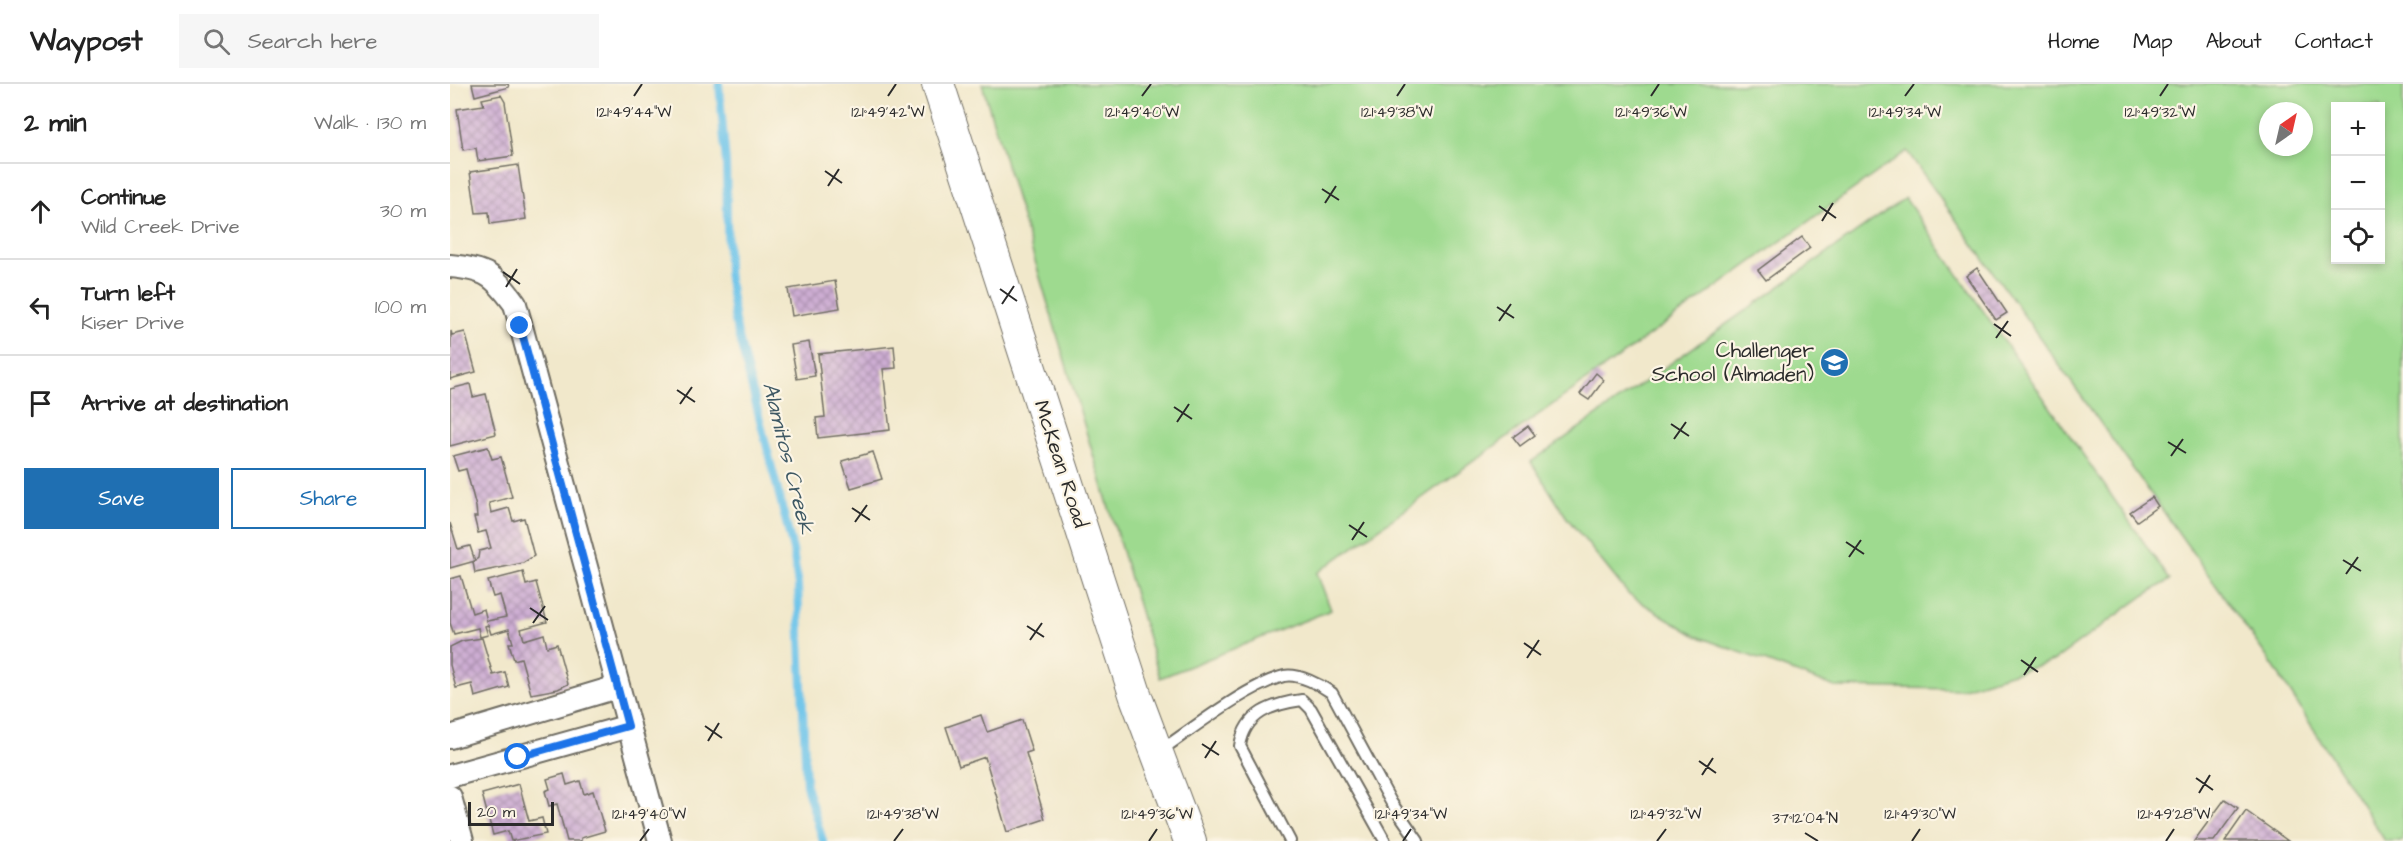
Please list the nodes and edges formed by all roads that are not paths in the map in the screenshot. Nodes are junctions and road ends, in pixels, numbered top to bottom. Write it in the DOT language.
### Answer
graph roads {
  1 [pos="938,84"];
  2 [pos="450,266"];
  3 [pos="617,687"];
  4 [pos="628,726"];
  5 [pos="450,737"];
  6 [pos="1156,753"];
  7 [pos="450,776"];
  8 [pos="450,797"];
  9 [pos="462,841"];
  10 [pos="660,841"];
  11 [pos="1190,841"];
  12 [pos="1290,841"];
  13 [pos="1385,841"];
  14 [pos="1418,841"];
  1 -- 6 [label="main road, McKean Road"];
  2 -- 3 [label="street"];
  3 -- 4 [label="street"];
  3 -- 5 [label="street"];
  4 -- 7 [label="street"];
  4 -- 10 [label="street"];
  6 -- 11 [label="main road, McKean Road"];
  6 -- 14 [label="lane"];
  8 -- 9 [label="street"];
  12 -- 13 [label="lane"];
}
